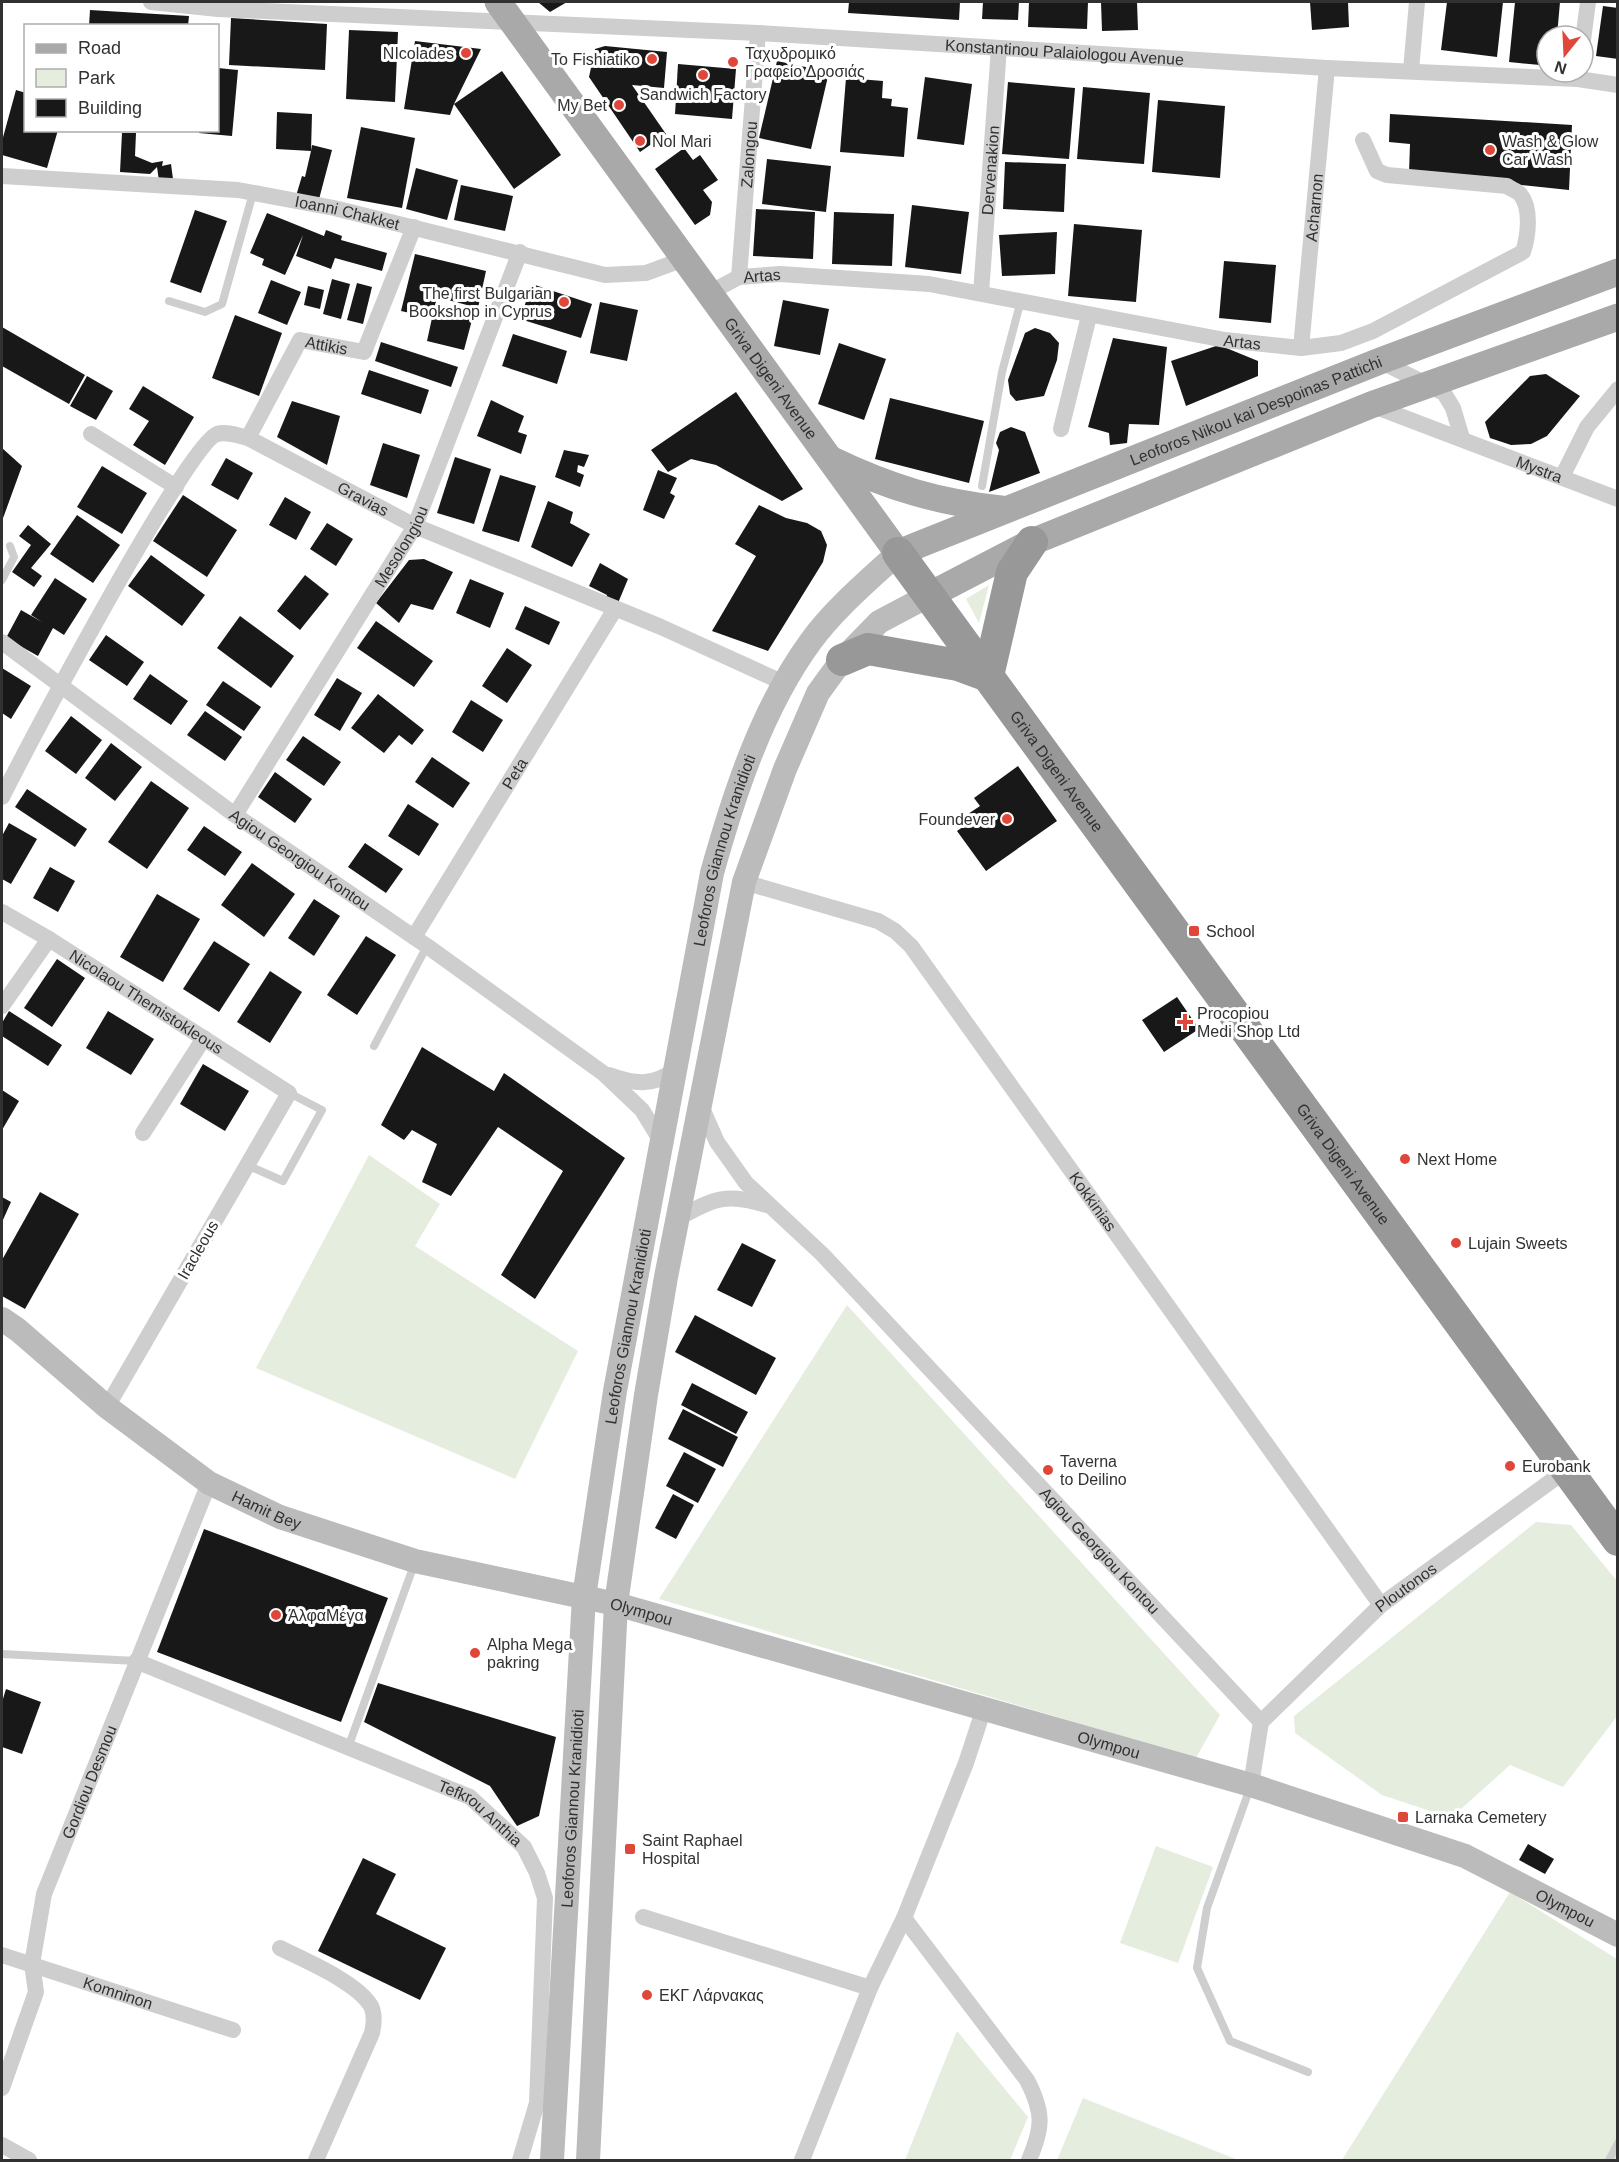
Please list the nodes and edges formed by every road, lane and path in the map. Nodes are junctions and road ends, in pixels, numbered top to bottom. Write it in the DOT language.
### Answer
graph roads {
  1 [pos="151,2"];
  2 [pos="1417,2"];
  3 [pos="1588,2"];
  4 [pos="505,11"];
  5 [pos="1585,24"];
  6 [pos="759,33"];
  7 [pos="999,48"];
  8 [pos="1327,68"];
  9 [pos="1411,70"];
  10 [pos="1535,74"];
  11 [pos="1595,80"];
  12 [pos="1617,85"];
  13 [pos="1363,140"];
  14 [pos="2,176"];
  15 [pos="253,193"];
  16 [pos="414,227"];
  17 [pos="520,252"];
  18 [pos="684,259"];
  19 [pos="1617,272"];
  20 [pos="739,277"];
  21 [pos="981,292"];
  22 [pos="709,293"];
  23 [pos="1022,300"];
  24 [pos="169,301"];
  25 [pos="1089,315"];
  26 [pos="1617,317"];
  27 [pos="1301,348"];
  28 [pos="1380,361"];
  29 [pos="1431,385"];
  30 [pos="1617,389"];
  31 [pos="1371,405"];
  32 [pos="1061,429"];
  33 [pos="91,434"];
  34 [pos="248,438"];
  35 [pos="1462,438"];
  36 [pos="827,458"];
  37 [pos="1562,477"];
  38 [pos="982,486"];
  39 [pos="176,487"];
  40 [pos="1617,499"];
  41 [pos="1002,509"];
  42 [pos="415,526"];
  43 [pos="1032,542"];
  44 [pos="10,546"];
  45 [pos="898,553"];
  46 [pos="2,580"];
  47 [pos="928,596"];
  48 [pos="615,609"];
  49 [pos="2,642"];
  50 [pos="842,660"];
  51 [pos="988,676"];
  52 [pos="784,683"];
  53 [pos="59,685"];
  54 [pos="2,797"];
  55 [pos="235,815"];
  56 [pos="744,882"];
  57 [pos="2,912"];
  58 [pos="49,939"];
  59 [pos="420,941"];
  60 [pos="2,1006"];
  61 [pos="204,1038"];
  62 [pos="374,1046"];
  63 [pos="674,1071"];
  64 [pos="603,1073"];
  65 [pos="289,1093"];
  66 [pos="701,1106"];
  67 [pos="143,1133"];
  68 [pos="661,1142"];
  69 [pos="247,1165"];
  70 [pos="770,1206"];
  71 [pos="678,1218"];
  72 [pos="2,1319"];
  73 [pos="107,1407"];
  74 [pos="1565,1471"];
  75 [pos="209,1483"];
  76 [pos="1617,1540"];
  77 [pos="415,1561"];
  78 [pos="584,1597"];
  79 [pos="616,1604"];
  80 [pos="1381,1605"];
  81 [pos="2,1654"];
  82 [pos="136,1660"];
  83 [pos="984,1708"];
  84 [pos="1261,1722"];
  85 [pos="349,1746"];
  86 [pos="1251,1785"];
  87 [pos="643,1917"];
  88 [pos="904,1918"];
  89 [pos="1617,1935"];
  90 [pos="280,1948"];
  91 [pos="2,1955"];
  92 [pos="32,1964"];
  93 [pos="870,1988"];
  94 [pos="234,2030"];
  95 [pos="1308,2072"];
  96 [pos="2,2088"];
  97 [pos="1617,2143"];
  98 [pos="2,2145"];
  99 [pos="29,2160"];
  100 [pos="316,2160"];
  101 [pos="520,2160"];
  102 [pos="552,2160"];
  103 [pos="588,2160"];
  104 [pos="802,2160"];
  105 [pos="1029,2160"];
  106 [pos="1609,2160"];
  1 -- 4 [label="street, Konstantinou Palaiologou Avenue"];
  2 -- 9 [label="street"];
  3 -- 5 [label="street"];
  4 -- 6 [label="street, Konstantinou Palaiologou Avenue"];
  4 -- 18 [label="main road, Griva Digeni Avenue"];
  6 -- 7 [label="street, Konstantinou Palaiologou Avenue"];
  6 -- 20 [label="street, Zalongou"];
  7 -- 8 [label="street, Konstantinou Palaiologou Avenue"];
  7 -- 21 [label="street, Dervenakion"];
  8 -- 9 [label="street, Konstantinou Palaiologou Avenue"];
  8 -- 27 [label="street, Acharnon"];
  9 -- 10 [label="street, Konstantinou Palaiologou Avenue"];
  11 -- 12 [label="street, Konstantinou Palaiologou Avenue"];
  13 -- 27 [label="street, Artas"];
  14 -- 15 [label="street, Ioanni Chakket"];
  15 -- 16 [label="street, Ioanni Chakket"];
  15 -- 24 [label="lane"];
  16 -- 17 [label="street, Ioanni Chakket"];
  16 -- 34 [label="street, Attikis"];
  17 -- 18 [label="street, Ioanni Chakket"];
  17 -- 42 [label="street, Mesolongiou"];
  18 -- 22 [label="main road, Griva Digeni Avenue"];
  19 -- 28 [label="main road, Leoforos Nikou kai Despoinas Pattichi"];
  20 -- 21 [label="street, Artas"];
  20 -- 22 [label="street, Artas"];
  21 -- 23 [label="street, Artas"];
  22 -- 36 [label="main road, Griva Digeni Avenue"];
  23 -- 25 [label="street, Artas"];
  23 -- 38 [label="lane"];
  25 -- 27 [label="street, Artas"];
  25 -- 32 [label="street"];
  26 -- 29 [label="main road"];
  28 -- 29 [label="street"];
  28 -- 41 [label="main road, Leoforos Nikou kai Despoinas Pattichi"];
  29 -- 31 [label="main road"];
  29 -- 35 [label="street"];
  30 -- 37 [label="street"];
  31 -- 35 [label="street, Mystra"];
  31 -- 43 [label="main road"];
  33 -- 39 [label="street"];
  34 -- 39 [label="street, Gravias"];
  34 -- 42 [label="street, Gravias"];
  35 -- 37 [label="street, Mystra"];
  36 -- 41 [label="main road"];
  36 -- 45 [label="main road, Griva Digeni Avenue"];
  37 -- 40 [label="street, Mystra"];
  39 -- 53 [label="street, Gravias"];
  41 -- 45 [label="main road, Leoforos Nikou kai Despoinas Pattichi"];
  42 -- 48 [label="street, Gravias"];
  42 -- 55 [label="street, Mesolongiou"];
  43 -- 47 [label="main road"];
  43 -- 51 [label="highway"];
  44 -- 46 [label="lane"];
  45 -- 47 [label="highway, Griva Digeni Avenue"];
  45 -- 52 [label="main road, Leoforos Giannou Kranidioti"];
  47 -- 50 [label="main road, Leoforos Giannou Kranidioti"];
  47 -- 51 [label="highway, Griva Digeni Avenue"];
  48 -- 52 [label="street, Gravias"];
  48 -- 59 [label="street, Peta"];
  49 -- 53 [label="street, Agiou Georgiou Kontou"];
  50 -- 51 [label="highway"];
  50 -- 56 [label="main road, Leoforos Giannou Kranidioti"];
  51 -- 74 [label="highway, Griva Digeni Avenue"];
  52 -- 63 [label="main road, Leoforos Giannou Kranidioti"];
  53 -- 54 [label="street"];
  53 -- 55 [label="street, Agiou Georgiou Kontou"];
  55 -- 59 [label="street, Agiou Georgiou Kontou"];
  56 -- 66 [label="main road, Leoforos Giannou Kranidioti"];
  56 -- 80 [label="street, Kokkinias"];
  57 -- 58 [label="street, Nicolaou Themistokleous"];
  58 -- 60 [label="street"];
  58 -- 61 [label="street, Nicolaou Themistokleous"];
  59 -- 62 [label="lane"];
  59 -- 64 [label="street, Agiou Georgiou Kontou"];
  61 -- 65 [label="street, Nicolaou Themistokleous"];
  61 -- 67 [label="street"];
  63 -- 64 [label="street, Agiou Georgiou Kontou"];
  63 -- 68 [label="main road, Leoforos Giannou Kranidioti"];
  64 -- 68 [label="street, Agiou Georgiou Kontou"];
  65 -- 69 [label="street, Iracleous"];
  65 -- 69 [label="lane"];
  66 -- 70 [label="street, Agiou Georgiou Kontou"];
  66 -- 71 [label="main road, Leoforos Giannou Kranidioti"];
  68 -- 78 [label="main road, Leoforos Giannou Kranidioti"];
  69 -- 73 [label="street, Iracleous"];
  70 -- 71 [label="street, Agiou Georgiou Kontou"];
  70 -- 84 [label="street, Agiou Georgiou Kontou"];
  71 -- 79 [label="main road, Leoforos Giannou Kranidioti"];
  72 -- 73 [label="main road, Hamit Bey"];
  73 -- 75 [label="main road, Hamit Bey"];
  74 -- 76 [label="highway, Griva Digeni Avenue"];
  74 -- 80 [label="street, Ploutonos"];
  75 -- 77 [label="main road, Hamit Bey"];
  75 -- 82 [label="street, Gordiou Desmou"];
  77 -- 78 [label="main road, Hamit Bey"];
  77 -- 85 [label="lane"];
  78 -- 79 [label="main road, Olympou"];
  78 -- 102 [label="main road, Leoforos Giannou Kranidioti"];
  79 -- 83 [label="main road, Olympou"];
  79 -- 103 [label="main road, Leoforos Giannou Kranidioti"];
  80 -- 84 [label="street, Ploutonos"];
  81 -- 82 [label="lane"];
  82 -- 85 [label="street, Tefkrou Anthia"];
  82 -- 92 [label="street, Gordiou Desmou"];
  83 -- 86 [label="main road, Olympou"];
  83 -- 88 [label="street"];
  84 -- 86 [label="street"];
  85 -- 101 [label="street, Tefkrou Anthia"];
  86 -- 89 [label="main road, Olympou"];
  86 -- 95 [label="lane"];
  87 -- 93 [label="street"];
  88 -- 93 [label="street"];
  88 -- 105 [label="street"];
  90 -- 100 [label="street"];
  91 -- 92 [label="street, Komninon"];
  92 -- 94 [label="street, Komninon"];
  92 -- 96 [label="street, Gordiou Desmou"];
  93 -- 104 [label="street"];
  97 -- 106 [label="lane"];
  98 -- 99 [label="street"];
}
